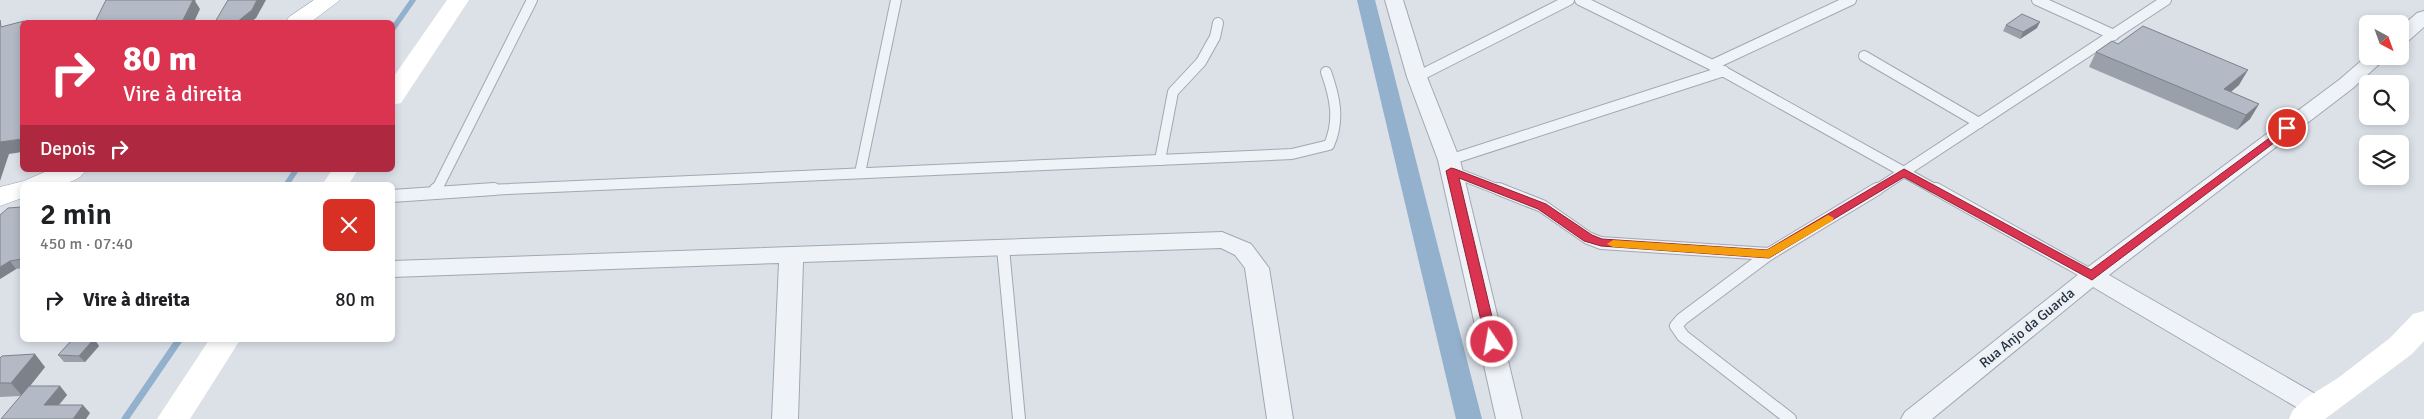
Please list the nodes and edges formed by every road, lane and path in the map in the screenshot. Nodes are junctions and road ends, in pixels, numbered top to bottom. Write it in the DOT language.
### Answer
graph roads {
  1 [pos="329,0"];
  2 [pos="458,0"];
  3 [pos="532,0"];
  4 [pos="896,0"];
  5 [pos="1394,0"];
  6 [pos="1569,0"];
  7 [pos="1580,0"];
  8 [pos="1851,0"];
  9 [pos="2036,0"];
  10 [pos="2166,0"];
  11 [pos="2424,17"];
  12 [pos="301,20"];
  13 [pos="1218,23"];
  14 [pos="2409,30"];
  15 [pos="2114,35"];
  16 [pos="1864,56"];
  17 [pos="1712,65"];
  18 [pos="2368,65"];
  19 [pos="1724,71"];
  20 [pos="1326,72"];
  21 [pos="1417,77"];
  22 [pos="395,94"];
  23 [pos="1979,123"];
  24 [pos="1160,160"];
  25 [pos="1450,166"];
  26 [pos="68,172"];
  27 [pos="860,173"];
  28 [pos="1904,173"];
  29 [pos="43,182"];
  30 [pos="20,190"];
  31 [pos="434,192"];
  32 [pos="395,196"];
  33 [pos="0,197"];
  34 [pos="1003,248"];
  35 [pos="1769,254"];
  36 [pos="791,256"];
  37 [pos="395,269"];
  38 [pos="2092,276"];
  39 [pos="2424,322"];
  40 [pos="224,342"];
  41 [pos="2311,413"];
  42 [pos="173,419"];
  43 [pos="785,419"];
  44 [pos="1019,419"];
  45 [pos="1280,419"];
  46 [pos="1509,419"];
  47 [pos="1790,419"];
  48 [pos="1914,419"];
  1 -- 12 [label="street"];
  2 -- 22 [label="street"];
  3 -- 31 [label="lane"];
  4 -- 27 [label="lane"];
  5 -- 21 [label="street"];
  6 -- 21 [label="lane"];
  7 -- 17 [label="lane"];
  8 -- 17 [label="lane"];
  9 -- 15 [label="lane"];
  10 -- 15 [label="lane"];
  11 -- 14 [label="street"];
  13 -- 24 [label="lane"];
  15 -- 23 [label="lane"];
  16 -- 23 [label="lane"];
  17 -- 19 [label="lane"];
  18 -- 38 [label="street, Rua Anjo da Guarda"];
  19 -- 25 [label="lane"];
  19 -- 28 [label="lane"];
  20 -- 24 [label="lane"];
  21 -- 25 [label="street"];
  23 -- 28 [label="lane"];
  24 -- 27 [label="lane"];
  25 -- 35 [label="lane"];
  25 -- 46 [label="street"];
  26 -- 29 [label="street"];
  27 -- 31 [label="lane"];
  28 -- 35 [label="lane"];
  28 -- 38 [label="lane"];
  30 -- 33 [label="street"];
  31 -- 32 [label="lane"];
  34 -- 36 [label="street"];
  34 -- 44 [label="lane"];
  34 -- 45 [label="street"];
  35 -- 47 [label="lane"];
  36 -- 37 [label="street"];
  36 -- 43 [label="street"];
  38 -- 41 [label="street"];
  38 -- 48 [label="street, Rua Anjo da Guarda"];
  39 -- 41 [label="street"];
  40 -- 42 [label="street"];
}
